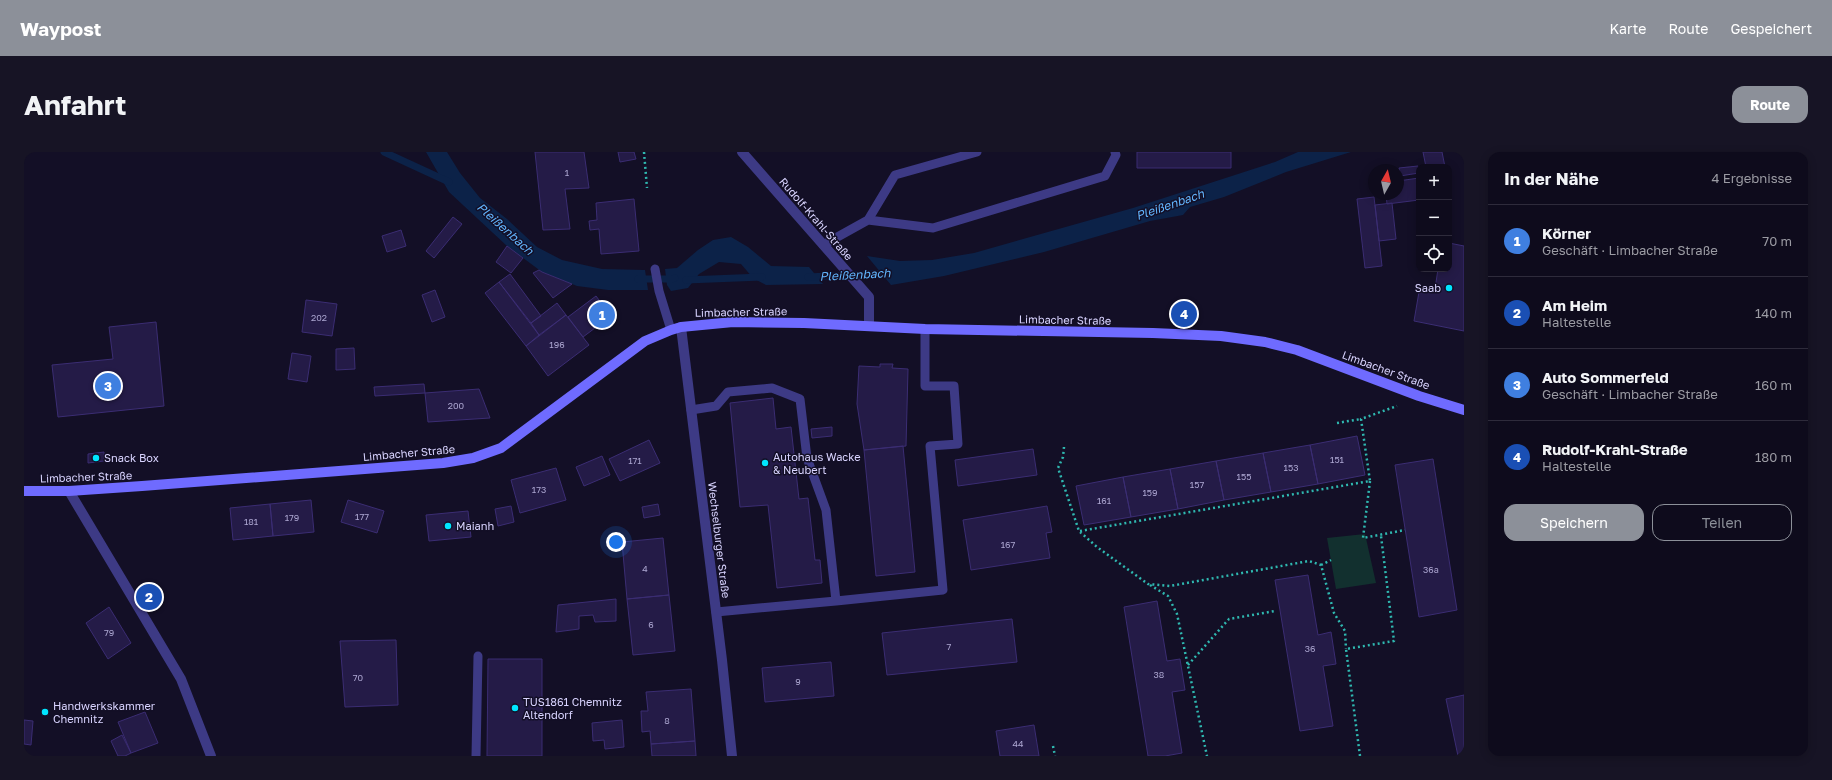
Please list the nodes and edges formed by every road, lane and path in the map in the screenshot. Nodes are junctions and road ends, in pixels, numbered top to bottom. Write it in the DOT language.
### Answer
graph roads {
  1 [pos="644,152"];
  2 [pos="742,152"];
  3 [pos="977,152"];
  4 [pos="1115,152"];
  5 [pos="647,188"];
  6 [pos="868,220"];
  7 [pos="822,245"];
  8 [pos="655,269"];
  9 [pos="869,326"];
  10 [pos="676,328"];
  11 [pos="925,329"];
  12 [pos="1419,396"];
  13 [pos="691,410"];
  14 [pos="1464,410"];
  15 [pos="1361,420"];
  16 [pos="1337,423"];
  17 [pos="1064,447"];
  18 [pos="1370,481"];
  19 [pos="24,491"];
  20 [pos="69,491"];
  21 [pos="1405,530"];
  22 [pos="1079,531"];
  23 [pos="1381,536"];
  24 [pos="1330,560"];
  25 [pos="1321,566"];
  26 [pos="1148,584"];
  27 [pos="836,601"];
  28 [pos="1275,611"];
  29 [pos="716,612"];
  30 [pos="1346,648"];
  31 [pos="478,656"];
  32 [pos="1188,666"];
  33 [pos="1054,746"];
  34 [pos="211,756"];
  35 [pos="476,756"];
  36 [pos="732,756"];
  37 [pos="1056,756"];
  38 [pos="1207,756"];
  39 [pos="1360,756"];
  1 -- 5 [label="path"];
  2 -- 7 [label="street, Rudolf-Krahl-Straße"];
  3 -- 6 [label="lane"];
  4 -- 6 [label="lane"];
  6 -- 7 [label="lane"];
  7 -- 9 [label="street, Rudolf-Krahl-Straße"];
  8 -- 10 [label="lane"];
  9 -- 10 [label="main road, Limbacher Straße"];
  9 -- 11 [label="main road, Limbacher Straße"];
  10 -- 13 [label="street, Wechselburger Straße"];
  10 -- 20 [label="main road, Limbacher Straße"];
  11 -- 12 [label="main road, Limbacher Straße"];
  11 -- 27 [label="lane"];
  12 -- 14 [label="main road, Limbacher Straße"];
  12 -- 15 [label="path"];
  13 -- 27 [label="lane"];
  13 -- 29 [label="street, Wechselburger Straße"];
  15 -- 16 [label="path"];
  15 -- 18 [label="path"];
  17 -- 22 [label="path"];
  18 -- 22 [label="path"];
  18 -- 23 [label="path"];
  19 -- 20 [label="main road, Limbacher Straße"];
  20 -- 34 [label="street"];
  21 -- 23 [label="path"];
  22 -- 26 [label="path"];
  23 -- 30 [label="path"];
  24 -- 25 [label="path"];
  25 -- 26 [label="path"];
  25 -- 30 [label="path"];
  26 -- 32 [label="path"];
  27 -- 29 [label="lane"];
  28 -- 32 [label="path"];
  29 -- 36 [label="street, Wechselburger Straße"];
  30 -- 39 [label="path"];
  31 -- 35 [label="lane"];
  32 -- 38 [label="path"];
  33 -- 37 [label="path"];
}
